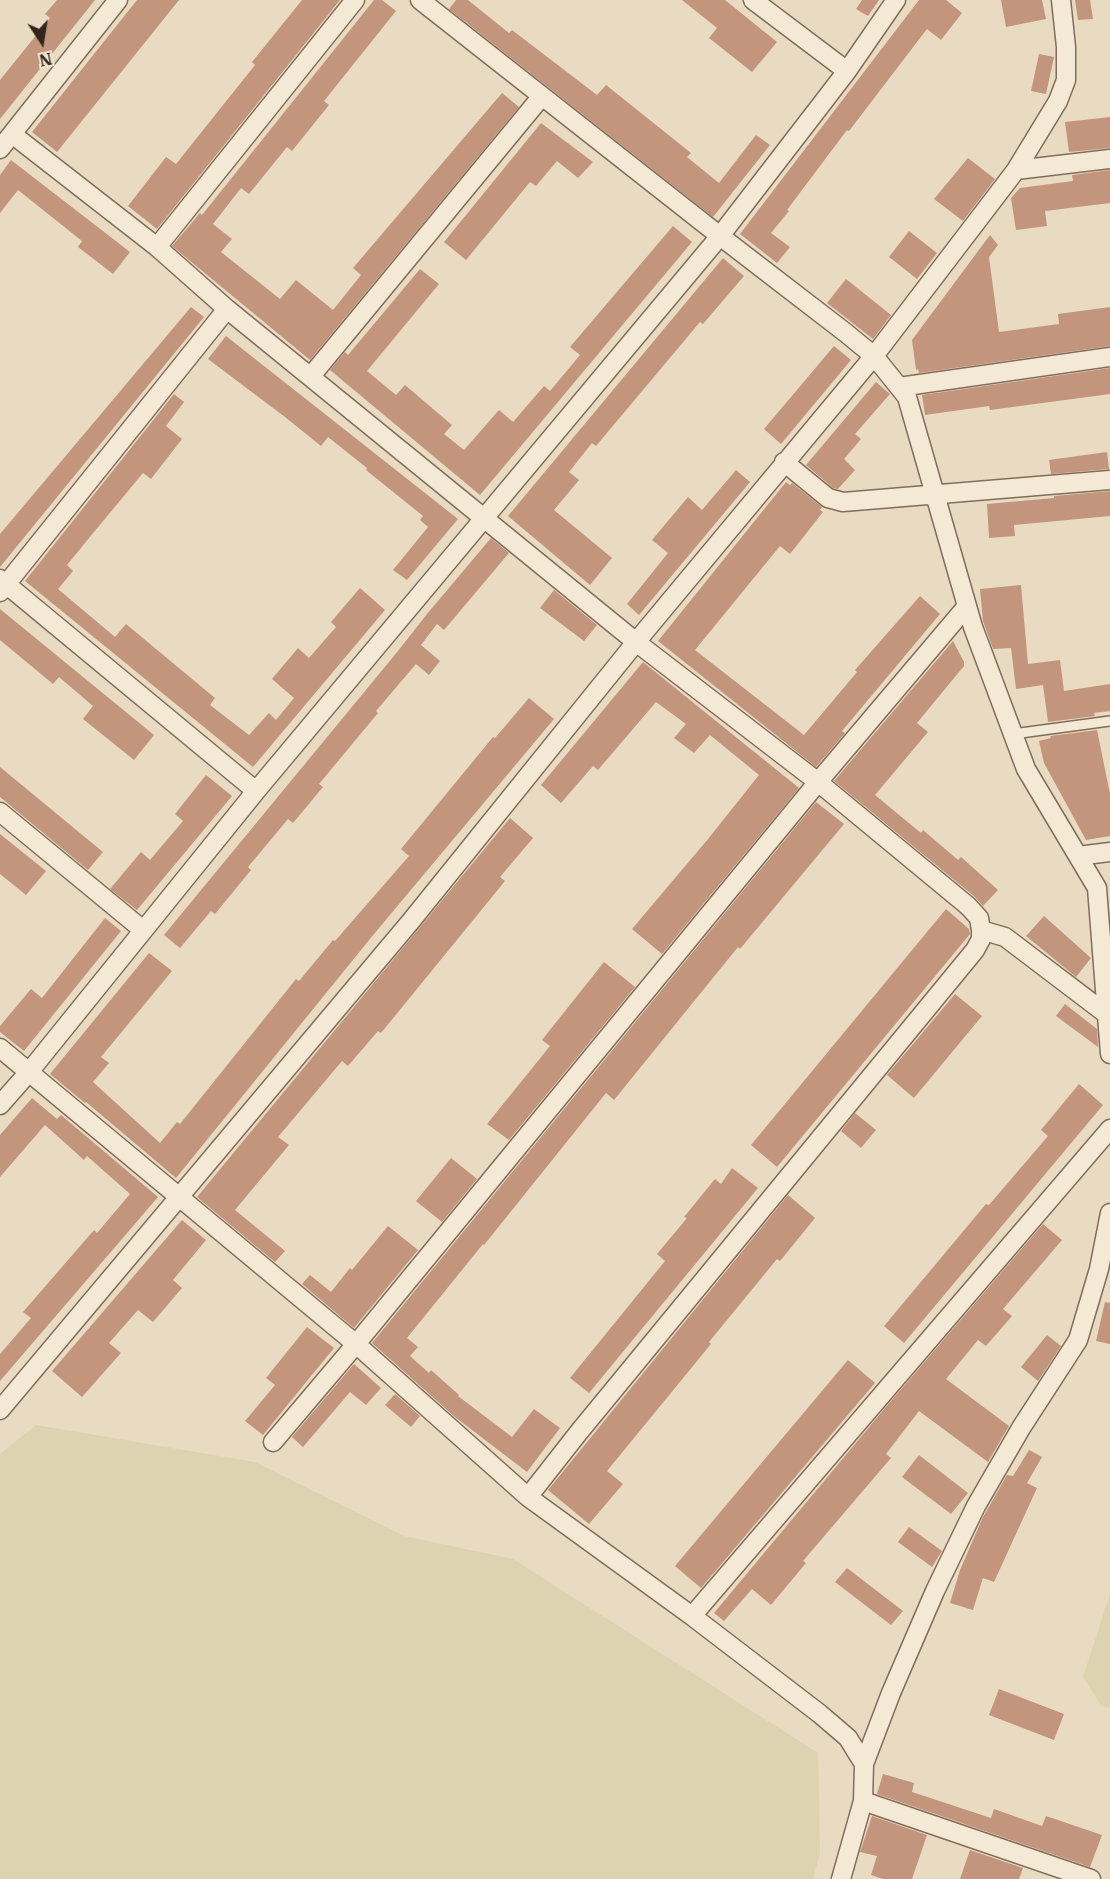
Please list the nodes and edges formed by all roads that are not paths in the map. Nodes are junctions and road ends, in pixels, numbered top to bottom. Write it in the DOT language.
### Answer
graph roads {
  1 [pos="118,0"];
  2 [pos="355,0"];
  3 [pos="420,0"];
  4 [pos="755,0"];
  5 [pos="896,0"];
  6 [pos="1061,0"];
  7 [pos="847,71"];
  8 [pos="542,96"];
  9 [pos="12,134"];
  10 [pos="0,149"];
  11 [pos="1110,159"];
  12 [pos="1016,170"];
  13 [pos="720,236"];
  14 [pos="157,247"];
  15 [pos="227,309"];
  16 [pos="874,356"];
  17 [pos="1110,357"];
  18 [pos="311,376"];
  19 [pos="899,387"];
  20 [pos="784,462"];
  21 [pos="1110,480"];
  22 [pos="935,495"];
  23 [pos="485,519"];
  24 [pos="2,585"];
  25 [pos="967,606"];
  26 [pos="636,642"];
  27 [pos="1110,721"];
  28 [pos="1013,734"];
  29 [pos="818,782"];
  30 [pos="256,791"];
  31 [pos="0,812"];
  32 [pos="1110,852"];
  33 [pos="1078,856"];
  34 [pos="143,930"];
  35 [pos="981,930"];
  36 [pos="1106,968"];
  37 [pos="1106,1013"];
  38 [pos="0,1048"];
  39 [pos="1110,1054"];
  40 [pos="29,1072"];
  41 [pos="0,1105"];
  42 [pos="1110,1129"];
  43 [pos="178,1198"];
  44 [pos="1110,1213"];
  45 [pos="356,1344"];
  46 [pos="0,1410"];
  47 [pos="273,1442"];
  48 [pos="528,1497"];
  49 [pos="693,1616"];
  50 [pos="864,1764"];
  51 [pos="863,1801"];
  52 [pos="841,1879"];
  53 [pos="1091,1879"];
  1 -- 9 [label="street"];
  2 -- 14 [label="street"];
  3 -- 8 [label="street"];
  4 -- 7 [label="street"];
  5 -- 7 [label="street"];
  6 -- 12 [label="street"];
  7 -- 13 [label="street"];
  8 -- 13 [label="street"];
  8 -- 18 [label="street"];
  9 -- 10 [label="street"];
  9 -- 14 [label="street"];
  11 -- 12 [label="street"];
  12 -- 16 [label="street"];
  13 -- 16 [label="street"];
  13 -- 23 [label="street"];
  14 -- 15 [label="street"];
  15 -- 18 [label="street"];
  15 -- 24 [label="street"];
  16 -- 19 [label="street"];
  16 -- 20 [label="street"];
  17 -- 19 [label="street"];
  18 -- 23 [label="street"];
  19 -- 22 [label="street"];
  20 -- 22 [label="street"];
  20 -- 26 [label="street"];
  21 -- 22 [label="street"];
  22 -- 25 [label="street"];
  23 -- 26 [label="street"];
  23 -- 30 [label="street"];
  24 -- 30 [label="street"];
  25 -- 28 [label="street"];
  25 -- 29 [label="street"];
  26 -- 29 [label="street"];
  26 -- 43 [label="street"];
  27 -- 28 [label="lane"];
  28 -- 33 [label="street"];
  29 -- 35 [label="street"];
  29 -- 45 [label="street"];
  30 -- 34 [label="street"];
  31 -- 34 [label="street"];
  32 -- 33 [label="street"];
  33 -- 36 [label="street"];
  34 -- 40 [label="street"];
  35 -- 37 [label="street"];
  35 -- 48 [label="street"];
  36 -- 37 [label="street"];
  37 -- 39 [label="street"];
  38 -- 40 [label="street"];
  40 -- 41 [label="street"];
  40 -- 43 [label="street"];
  42 -- 49 [label="street"];
  43 -- 45 [label="street"];
  43 -- 46 [label="street"];
  44 -- 50 [label="street"];
  45 -- 47 [label="street"];
  45 -- 48 [label="street"];
  48 -- 49 [label="street"];
  49 -- 50 [label="street"];
  50 -- 51 [label="street"];
  51 -- 52 [label="street"];
  51 -- 53 [label="street"];
}
